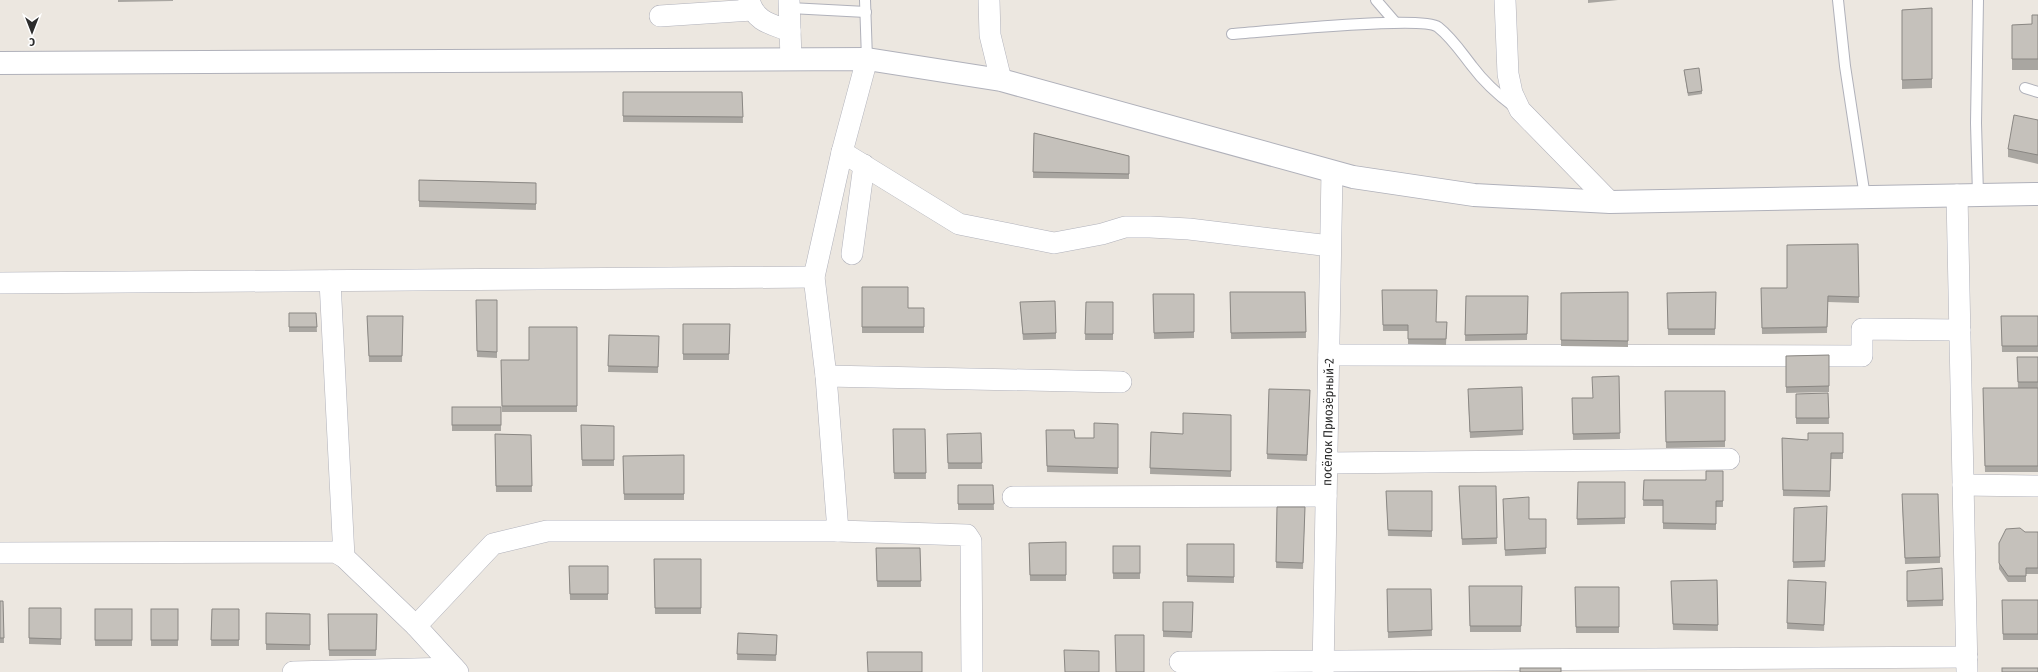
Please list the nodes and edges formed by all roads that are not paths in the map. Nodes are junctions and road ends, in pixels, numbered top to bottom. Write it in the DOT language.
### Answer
graph roads {
  1 [pos="865,0"];
  2 [pos="989,0"];
  3 [pos="1376,0"];
  4 [pos="1506,0"];
  5 [pos="1838,0"];
  6 [pos="1978,0"];
  7 [pos="789,4"];
  8 [pos="750,5"];
  9 [pos="866,12"];
  10 [pos="660,16"];
  11 [pos="1395,22"];
  12 [pos="790,31"];
  13 [pos="1232,34"];
  14 [pos="791,59"];
  15 [pos="867,59"];
  16 [pos="0,62"];
  17 [pos="1001,80"];
  18 [pos="2025,88"];
  19 [pos="2038,92"];
  20 [pos="1520,110"];
  21 [pos="842,152"];
  22 [pos="864,165"];
  23 [pos="1332,172"];
  24 [pos="2038,194"];
  25 [pos="1957,195"];
  26 [pos="1978,195"];
  27 [pos="1864,197"];
  28 [pos="1610,202"];
  29 [pos="1330,246"];
  30 [pos="852,254"];
  31 [pos="814,278"];
  32 [pos="330,281"];
  33 [pos="0,283"];
  34 [pos="1960,330"];
  35 [pos="1328,355"];
  36 [pos="826,376"];
  37 [pos="1120,382"];
  38 [pos="1729,459"];
  39 [pos="1327,463"];
  40 [pos="1963,486"];
  41 [pos="2038,486"];
  42 [pos="1326,496"];
  43 [pos="1013,498"];
  44 [pos="838,531"];
  45 [pos="0,553"];
  46 [pos="344,557"];
  47 [pos="416,626"];
  48 [pos="1180,662"];
  49 [pos="1967,665"];
  50 [pos="1323,667"];
  51 [pos="456,670"];
  52 [pos="293,672"];
  53 [pos="972,672"];
  1 -- 9 [label="lane"];
  2 -- 17 [label="street"];
  3 -- 11 [label="lane"];
  4 -- 20 [label="street"];
  5 -- 27 [label="lane"];
  6 -- 26 [label="lane"];
  7 -- 9 [label="lane"];
  7 -- 12 [label="street"];
  8 -- 10 [label="street"];
  8 -- 12 [label="street"];
  9 -- 15 [label="lane"];
  11 -- 13 [label="lane"];
  11 -- 20 [label="lane"];
  12 -- 14 [label="street"];
  14 -- 15 [label="street"];
  14 -- 16 [label="street"];
  15 -- 17 [label="street"];
  15 -- 21 [label="street"];
  17 -- 23 [label="street"];
  18 -- 19 [label="lane"];
  20 -- 28 [label="street"];
  21 -- 22 [label="street"];
  21 -- 31 [label="street"];
  22 -- 29 [label="street"];
  22 -- 30 [label="street"];
  23 -- 28 [label="street"];
  23 -- 29 [label="street, посёлок Приозёрный-2"];
  24 -- 26 [label="street"];
  25 -- 26 [label="street"];
  25 -- 27 [label="street"];
  25 -- 34 [label="street"];
  27 -- 28 [label="street"];
  29 -- 35 [label="street, посёлок Приозёрный-2"];
  31 -- 32 [label="street"];
  31 -- 36 [label="street"];
  32 -- 33 [label="street"];
  32 -- 46 [label="street"];
  34 -- 35 [label="street"];
  34 -- 40 [label="street"];
  35 -- 39 [label="street, посёлок Приозёрный-2"];
  36 -- 37 [label="street"];
  36 -- 44 [label="street"];
  38 -- 39 [label="street"];
  39 -- 42 [label="street, посёлок Приозёрный-2"];
  40 -- 41 [label="street"];
  40 -- 49 [label="street"];
  42 -- 43 [label="street"];
  42 -- 50 [label="street, посёлок Приозёрный-2"];
  44 -- 47 [label="street"];
  44 -- 53 [label="street"];
  45 -- 46 [label="street"];
  46 -- 47 [label="street"];
  47 -- 51 [label="street"];
  48 -- 50 [label="street"];
  49 -- 50 [label="street"];
  51 -- 52 [label="street"];
}
